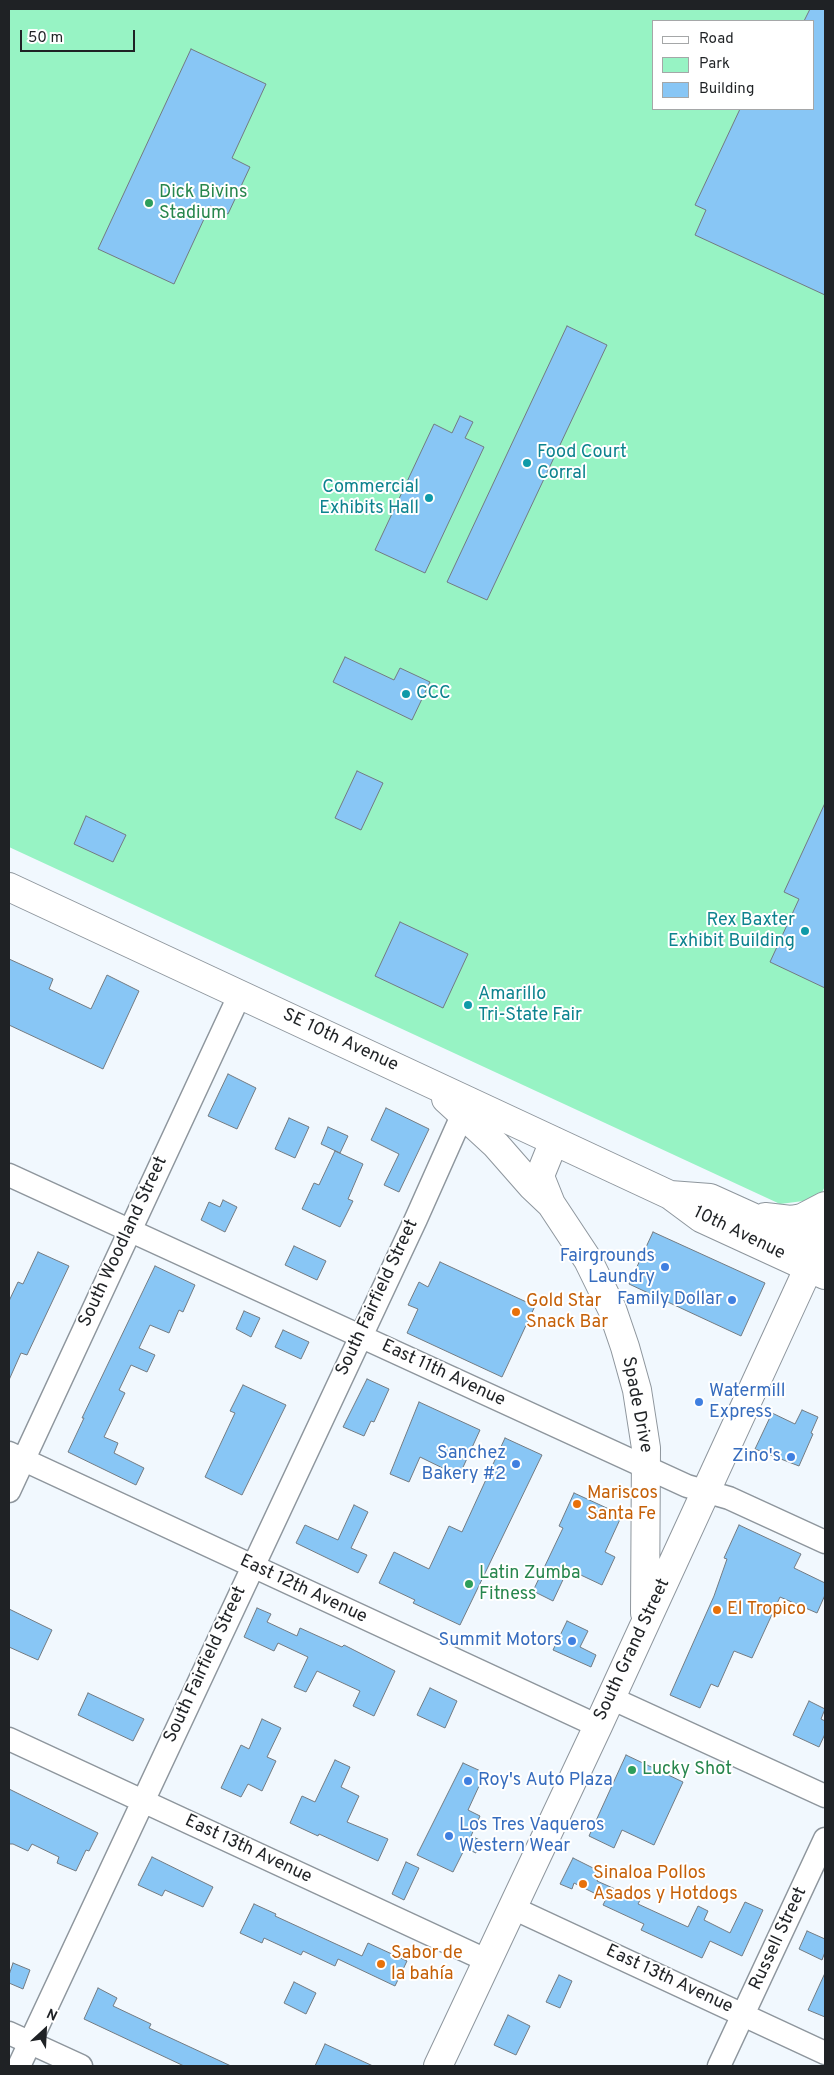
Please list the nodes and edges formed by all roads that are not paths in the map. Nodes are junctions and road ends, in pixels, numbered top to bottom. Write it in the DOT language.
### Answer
graph roads {
  1 [pos="9,887"];
  2 [pos="240,994"];
  3 [pos="424,1080"];
  4 [pos="466,1107"];
  5 [pos="554,1141"];
  6 [pos="9,1176"];
  7 [pos="670,1196"];
  8 [pos="551,1204"];
  9 [pos="825,1206"];
  10 [pos="746,1214"];
  11 [pos="130,1230"];
  12 [pos="821,1254"];
  13 [pos="360,1336"];
  14 [pos="16,1457"];
  15 [pos="647,1468"];
  16 [pos="9,1490"];
  17 [pos="706,1491"];
  18 [pos="825,1542"];
  19 [pos="252,1566"];
  20 [pos="645,1624"];
  21 [pos="611,1698"];
  22 [pos="598,1726"];
  23 [pos="9,1738"];
  24 [pos="825,1796"];
  25 [pos="143,1800"];
  26 [pos="825,1839"];
  27 [pos="513,1908"];
  28 [pos="488,1961"];
  29 [pos="743,2014"];
  30 [pos="9,2033"];
  31 [pos="30,2043"];
  32 [pos="825,2053"];
  33 [pos="20,2066"];
  34 [pos="81,2066"];
  35 [pos="438,2066"];
  36 [pos="719,2066"];
  1 -- 2 [label="main road, SE 10th Avenue"];
  2 -- 3 [label="main road, SE 10th Avenue"];
  2 -- 11 [label="street, South Woodland Street"];
  3 -- 4 [label="main road, Spade Drive"];
  4 -- 5 [label="main road"];
  4 -- 8 [label="main road, Spade Drive"];
  4 -- 13 [label="street, South Fairfield Street"];
  5 -- 7 [label="main road"];
  5 -- 8 [label="main road, Spade Drive"];
  6 -- 11 [label="street, East 11th Avenue"];
  7 -- 10 [label="main road, 10th Avenue"];
  7 -- 12 [label="main road, 10th Avenue"];
  8 -- 15 [label="main road, Spade Drive"];
  9 -- 10 [label="main road"];
  10 -- 12 [label="main road, 10th Avenue"];
  11 -- 13 [label="street, East 11th Avenue"];
  11 -- 14 [label="street, South Woodland Street"];
  12 -- 17 [label="main road, South Grand Street"];
  13 -- 15 [label="street, East 11th Avenue"];
  13 -- 19 [label="street, South Fairfield Street"];
  14 -- 16 [label="street, South Woodland Street"];
  14 -- 19 [label="street, East 12th Avenue"];
  15 -- 17 [label="street, East 11th Avenue"];
  15 -- 20 [label="main road, Spade Drive"];
  17 -- 18 [label="street, East 11th Avenue"];
  17 -- 20 [label="main road, South Grand Street"];
  19 -- 22 [label="street, East 12th Avenue"];
  19 -- 25 [label="street, South Fairfield Street"];
  20 -- 21 [label="main road, South Grand Street"];
  21 -- 22 [label="main road, South Grand Street"];
  21 -- 24 [label="street"];
  22 -- 27 [label="main road, South Grand Street"];
  23 -- 25 [label="street, East 13th Avenue"];
  25 -- 28 [label="street, East 13th Avenue"];
  25 -- 31 [label="street, South Fairfield Street"];
  26 -- 29 [label="street, Russell Street"];
  27 -- 28 [label="main road, South Grand Street"];
  27 -- 29 [label="street, East 13th Avenue"];
  28 -- 35 [label="main road, South Grand Street"];
  29 -- 32 [label="street, East 13th Avenue"];
  29 -- 36 [label="street, Russell Street"];
  30 -- 31 [label="street"];
  31 -- 33 [label="street, South Fairfield Street"];
  31 -- 34 [label="street"];
}
